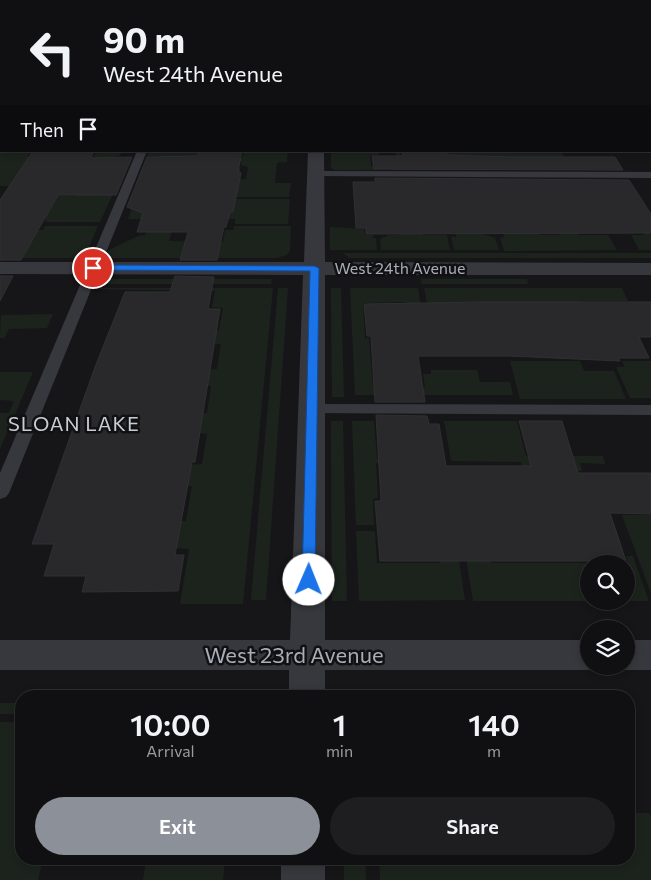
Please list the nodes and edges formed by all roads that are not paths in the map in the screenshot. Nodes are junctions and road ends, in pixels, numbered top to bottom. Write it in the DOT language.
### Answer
graph roads {
  1 [pos="142,152"];
  2 [pos="316,163"];
  3 [pos="651,175"];
  4 [pos="0,268"];
  5 [pos="93,268"];
  6 [pos="314,268"];
  7 [pos="651,268"];
  8 [pos="312,409"];
  9 [pos="651,410"];
  10 [pos="0,493"];
  11 [pos="0,655"];
  12 [pos="307,655"];
  13 [pos="580,655"];
  14 [pos="635,655"];
  15 [pos="651,655"];
  16 [pos="307,690"];
  17 [pos="303,865"];
  18 [pos="303,880"];
  1 -- 5 [label="lane"];
  2 -- 3 [label="lane"];
  2 -- 6 [label="street"];
  4 -- 5 [label="street, West 24th Avenue"];
  5 -- 6 [label="street, West 24th Avenue"];
  5 -- 10 [label="lane"];
  6 -- 7 [label="street, West 24th Avenue"];
  6 -- 8 [label="street"];
  8 -- 9 [label="lane"];
  8 -- 12 [label="street"];
  11 -- 12 [label="street, West 23rd Avenue"];
  12 -- 13 [label="street, West 23rd Avenue"];
  12 -- 16 [label="street"];
  14 -- 15 [label="street"];
  17 -- 18 [label="street"];
}
